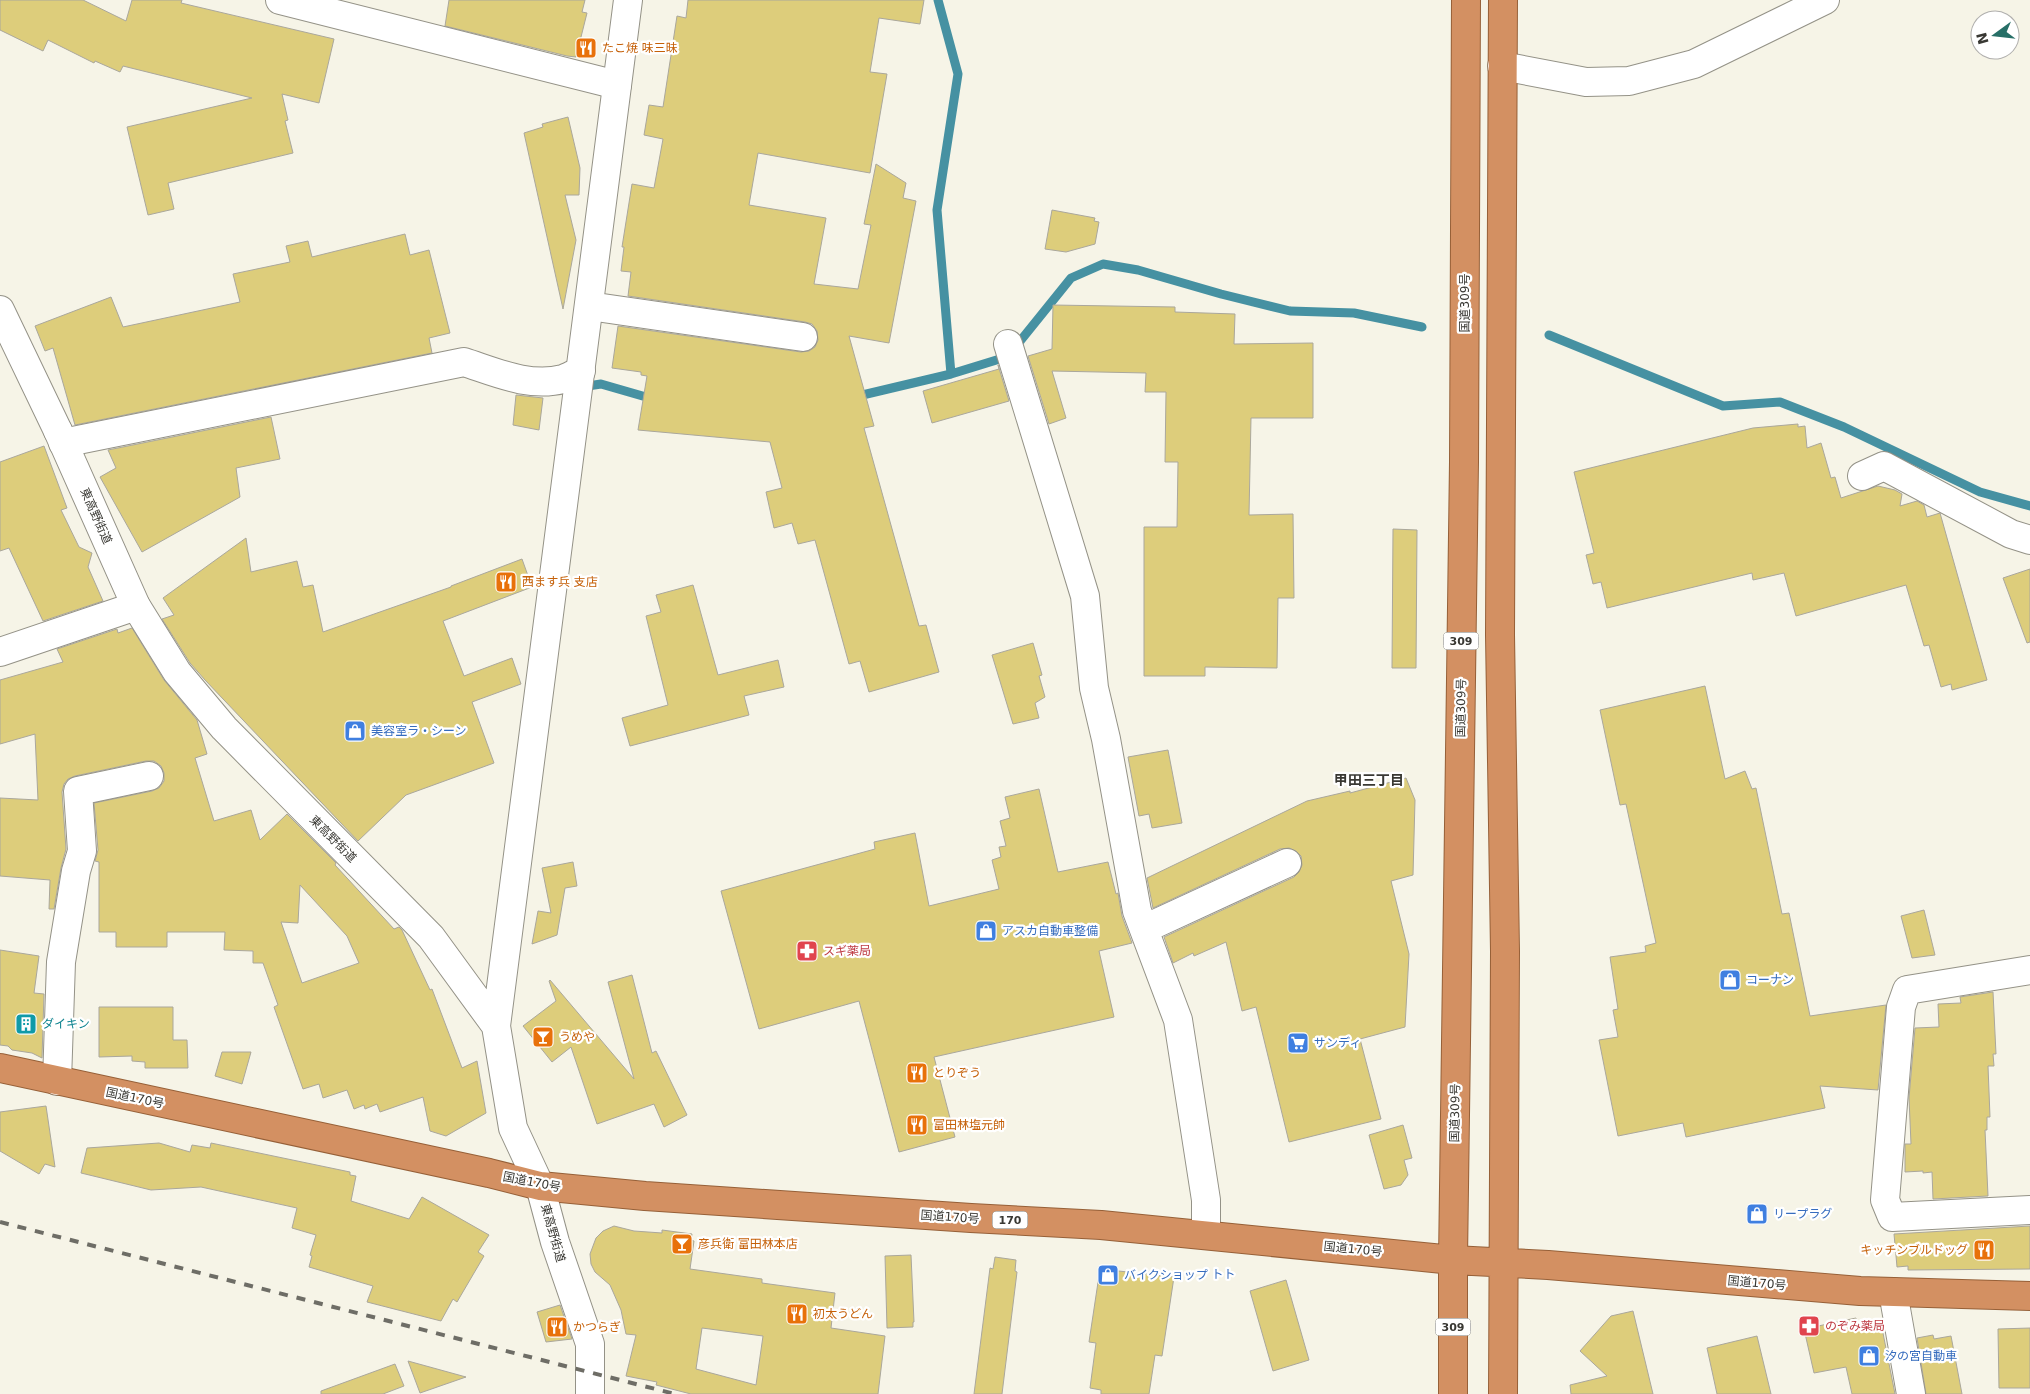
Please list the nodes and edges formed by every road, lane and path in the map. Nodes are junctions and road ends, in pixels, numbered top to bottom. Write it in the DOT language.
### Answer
graph roads {
  1 [pos="280,0"];
  2 [pos="628,0"];
  3 [pos="1503,0"];
  4 [pos="1825,0"];
  5 [pos="1466,11"];
  6 [pos="1502,56"];
  7 [pos="617,84"];
  8 [pos="589,306"];
  9 [pos="0,310"];
  10 [pos="803,336"];
  11 [pos="1008,344"];
  12 [pos="579,380"];
  13 [pos="61,437"];
  14 [pos="1862,476"];
  15 [pos="2030,540"];
  16 [pos="136,606"];
  17 [pos="0,652"];
  18 [pos="149,776"];
  19 [pos="1287,863"];
  20 [pos="1144,929"];
  21 [pos="2030,970"];
  22 [pos="496,1026"];
  23 [pos="0,1068"];
  24 [pos="57,1081"];
  25 [pos="540,1186"];
  26 [pos="2030,1210"];
  27 [pos="1206,1234"];
  28 [pos="1453,1260"];
  29 [pos="1504,1262"];
  30 [pos="1893,1292"];
  31 [pos="2030,1296"];
  32 [pos="590,1394"];
  33 [pos="1453,1394"];
  34 [pos="1503,1394"];
  35 [pos="1911,1394"];
  1 -- 7 [label="street"];
  2 -- 7 [label="street"];
  3 -- 6 [label="highway"];
  4 -- 6 [label="street"];
  5 -- 28 [label="highway, 国道309号 / 309"];
  6 -- 29 [label="highway"];
  7 -- 8 [label="street"];
  8 -- 10 [label="street"];
  8 -- 12 [label="street"];
  9 -- 13 [label="street, 東高野街道"];
  11 -- 20 [label="street"];
  12 -- 13 [label="street"];
  12 -- 22 [label="street"];
  13 -- 16 [label="street, 東高野街道"];
  14 -- 15 [label="street"];
  16 -- 17 [label="street"];
  16 -- 22 [label="street, 東高野街道"];
  18 -- 24 [label="street"];
  19 -- 20 [label="street"];
  20 -- 27 [label="street"];
  21 -- 26 [label="street"];
  22 -- 25 [label="street, 東高野街道"];
  23 -- 24 [label="highway, 国道170号 / 170"];
  24 -- 25 [label="highway, 国道170号 / 170"];
  25 -- 27 [label="highway, 国道170号 / 170"];
  25 -- 32 [label="street, 東高野街道"];
  27 -- 28 [label="highway, 国道170号 / 170"];
  28 -- 29 [label="highway, 国道170号 / 170"];
  28 -- 33 [label="highway, 国道309号 / 309"];
  29 -- 30 [label="highway, 国道170号 / 170"];
  29 -- 34 [label="highway"];
  30 -- 31 [label="highway, 国道170号 / 170"];
  30 -- 35 [label="street"];
}
